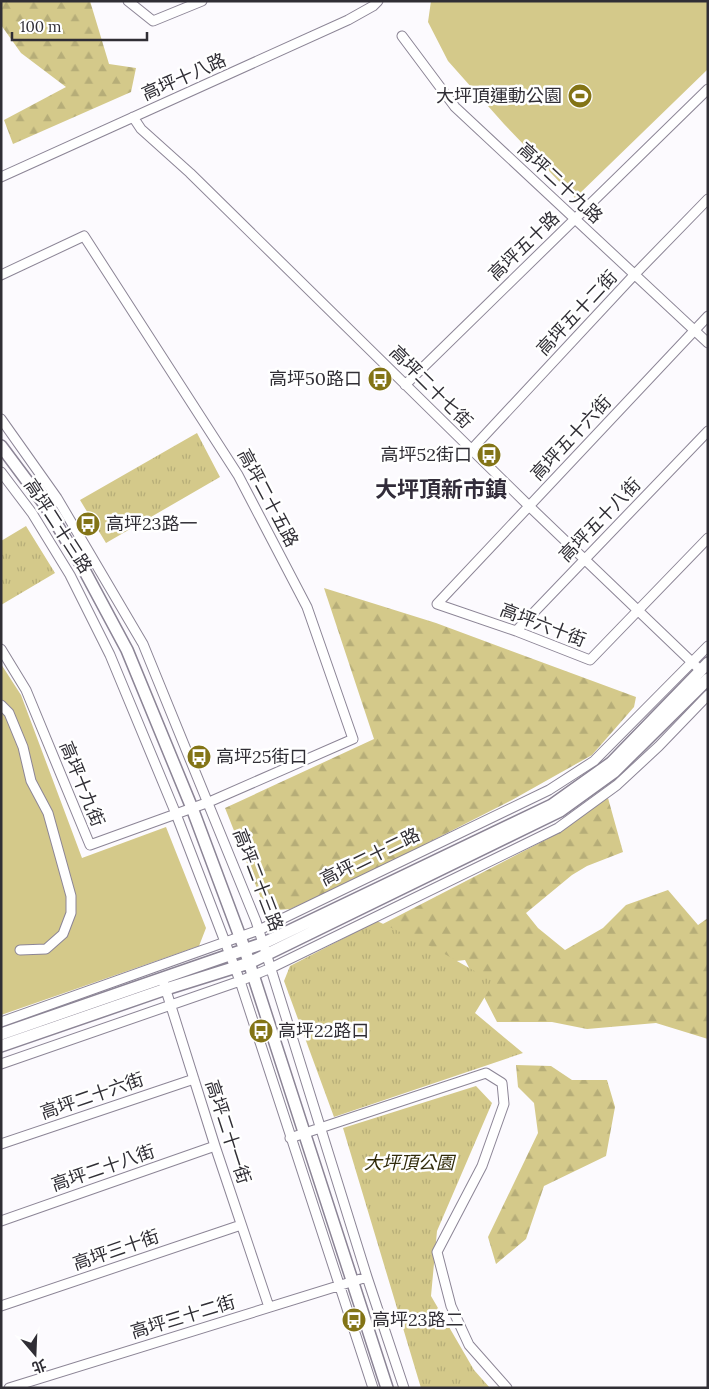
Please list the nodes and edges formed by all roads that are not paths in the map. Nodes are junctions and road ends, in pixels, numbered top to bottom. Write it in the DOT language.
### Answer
graph roads {
  1 [pos="128,1"];
  2 [pos="202,1"];
  3 [pos="378,1"];
  4 [pos="402,36"];
  5 [pos="708,89"];
  6 [pos="133,117"];
  7 [pos="1,177"];
  8 [pos="708,200"];
  9 [pos="575,219"];
  10 [pos="635,274"];
  11 [pos="1,275"];
  12 [pos="708,316"];
  13 [pos="695,330"];
  14 [pos="708,343"];
  15 [pos="405,384"];
  16 [pos="1,419"];
  17 [pos="708,430"];
  18 [pos="1,446"];
  19 [pos="471,450"];
  20 [pos="1,472"];
  21 [pos="529,506"];
  22 [pos="708,538"];
  23 [pos="585,560"];
  24 [pos="437,604"];
  25 [pos="638,611"];
  26 [pos="516,631"];
  27 [pos="708,646"];
  28 [pos="1,649"];
  29 [pos="703,670"];
  30 [pos="708,696"];
  31 [pos="1,705"];
  32 [pos="209,802"];
  33 [pos="192,808"];
  34 [pos="176,814"];
  35 [pos="259,930"];
  36 [pos="240,937"];
  37 [pos="226,942"];
  38 [pos="264,943"];
  39 [pos="20,950"];
  40 [pos="245,950"];
  41 [pos="230,955"];
  42 [pos="268,955"];
  43 [pos="249,963"];
  44 [pos="158,966"];
  45 [pos="235,968"];
  46 [pos="271,968"];
  47 [pos="254,976"];
  48 [pos="240,981"];
  49 [pos="164,983"];
  50 [pos="171,1004"];
  51 [pos="1,1022"];
  52 [pos="1,1034"];
  53 [pos="1,1046"];
  54 [pos="1,1064"];
  55 [pos="194,1079"];
  56 [pos="322,1128"];
  57 [pos="304,1134"];
  58 [pos="290,1138"];
  59 [pos="1,1144"];
  60 [pos="215,1146"];
  61 [pos="1,1221"];
  62 [pos="241,1225"];
  63 [pos="367,1277"];
  64 [pos="352,1282"];
  65 [pos="339,1285"];
  66 [pos="1,1306"];
  67 [pos="269,1307"];
  68 [pos="9,1388"];
  69 [pos="373,1388"];
  70 [pos="387,1388"];
  71 [pos="404,1388"];
  72 [pos="507,1388"];
  1 -- 2 [label="street"];
  3 -- 6 [label="street, 高坪十八路"];
  4 -- 9 [label="street, 高坪二十九路"];
  5 -- 9 [label="street, 高坪五十路"];
  6 -- 7 [label="street, 高坪十八路"];
  6 -- 15 [label="street, 高坪二十七街"];
  8 -- 10 [label="street, 高坪五十二街"];
  9 -- 10 [label="street, 高坪二十九路"];
  9 -- 15 [label="street, 高坪五十路"];
  10 -- 13 [label="street, 高坪二十九路"];
  10 -- 19 [label="street, 高坪五十二街"];
  11 -- 32 [label="street, 高坪二十五路"];
  12 -- 13 [label="street, 高坪五十六街"];
  13 -- 14 [label="street, 高坪二十九路"];
  13 -- 21 [label="street, 高坪五十六街"];
  15 -- 19 [label="street, 高坪二十七街"];
  16 -- 32 [label="street, 高坪二十三路"];
  17 -- 23 [label="street, 高坪五十八街"];
  18 -- 33 [label="street, 高坪二十三路"];
  19 -- 21 [label="street, 高坪二十七街"];
  20 -- 34 [label="street, 高坪二十三路"];
  21 -- 23 [label="street, 高坪二十七街"];
  21 -- 24 [label="street, 高坪五十六街"];
  22 -- 25 [label="street, 高坪六十街"];
  23 -- 25 [label="street, 高坪二十七街"];
  23 -- 26 [label="street, 高坪五十八街"];
  24 -- 26 [label="street, 高坪六十街"];
  25 -- 26 [label="street, 高坪六十街"];
  25 -- 29 [label="street, 高坪二十七街"];
  27 -- 29 [label="street, 高坪二十二路"];
  28 -- 34 [label="street, 高坪十九街"];
  29 -- 35 [label="street, 高坪二十二路"];
  29 -- 38 [label="street, 高坪二十二路"];
  29 -- 42 [label="street, 高坪二十二路"];
  30 -- 46 [label="street"];
  31 -- 39 [label="street"];
  32 -- 33 [label="street, 高坪十九街"];
  32 -- 35 [label="street, 高坪二十三路"];
  33 -- 34 [label="street, 高坪十九街"];
  33 -- 36 [label="street, 高坪二十三路"];
  34 -- 37 [label="street, 高坪二十三路"];
  35 -- 36 [label="street, 高坪二十二路"];
  35 -- 38 [label="street, 高坪二十三路"];
  36 -- 37 [label="street, 高坪二十二路"];
  36 -- 40 [label="street, 高坪二十三路"];
  37 -- 41 [label="street, 高坪二十三路"];
  37 -- 44 [label="street, 高坪二十二路"];
  38 -- 40 [label="street, 高坪二十二路"];
  38 -- 42 [label="street, 高坪二十三路"];
  40 -- 41 [label="street, 高坪二十二路"];
  40 -- 43 [label="street, 高坪二十三路"];
  41 -- 45 [label="street, 高坪二十三路"];
  41 -- 49 [label="street, 高坪二十二路"];
  42 -- 43 [label="street, 高坪二十二路"];
  42 -- 46 [label="street, 高坪二十三路"];
  43 -- 45 [label="street, 高坪二十二路"];
  43 -- 47 [label="street, 高坪二十三路"];
  44 -- 49 [label="street, 高坪二十一街"];
  44 -- 51 [label="street, 高坪二十二路"];
  45 -- 48 [label="street, 高坪二十三路"];
  45 -- 49 [label="street, 高坪二十二路"];
  46 -- 47 [label="street"];
  46 -- 56 [label="street, 高坪二十三路"];
  47 -- 48 [label="street"];
  47 -- 57 [label="street, 高坪二十三路"];
  48 -- 50 [label="street"];
  48 -- 58 [label="street, 高坪二十三路"];
  49 -- 50 [label="street, 高坪二十一街"];
  49 -- 52 [label="street, 高坪二十二路"];
  49 -- 53 [label="street, 高坪二十二路"];
  50 -- 54 [label="street"];
  50 -- 55 [label="street, 高坪二十一街"];
  55 -- 59 [label="street, 高坪二十六街"];
  55 -- 60 [label="street, 高坪二十一街"];
  56 -- 57 [label="street"];
  56 -- 63 [label="street, 高坪二十三路"];
  56 -- 72 [label="street"];
  57 -- 58 [label="street"];
  57 -- 64 [label="street, 高坪二十三路"];
  58 -- 65 [label="street, 高坪二十三路"];
  60 -- 61 [label="street, 高坪二十八街"];
  60 -- 62 [label="street, 高坪二十一街"];
  62 -- 66 [label="street, 高坪三十街"];
  62 -- 67 [label="street, 高坪二十一街"];
  63 -- 64 [label="street, 高坪三十二街"];
  63 -- 71 [label="street, 高坪二十三路"];
  64 -- 65 [label="street, 高坪三十二街"];
  64 -- 70 [label="street, 高坪二十三路"];
  65 -- 67 [label="street, 高坪三十二街"];
  65 -- 69 [label="street, 高坪二十三路"];
  67 -- 68 [label="street, 高坪三十二街"];
}
